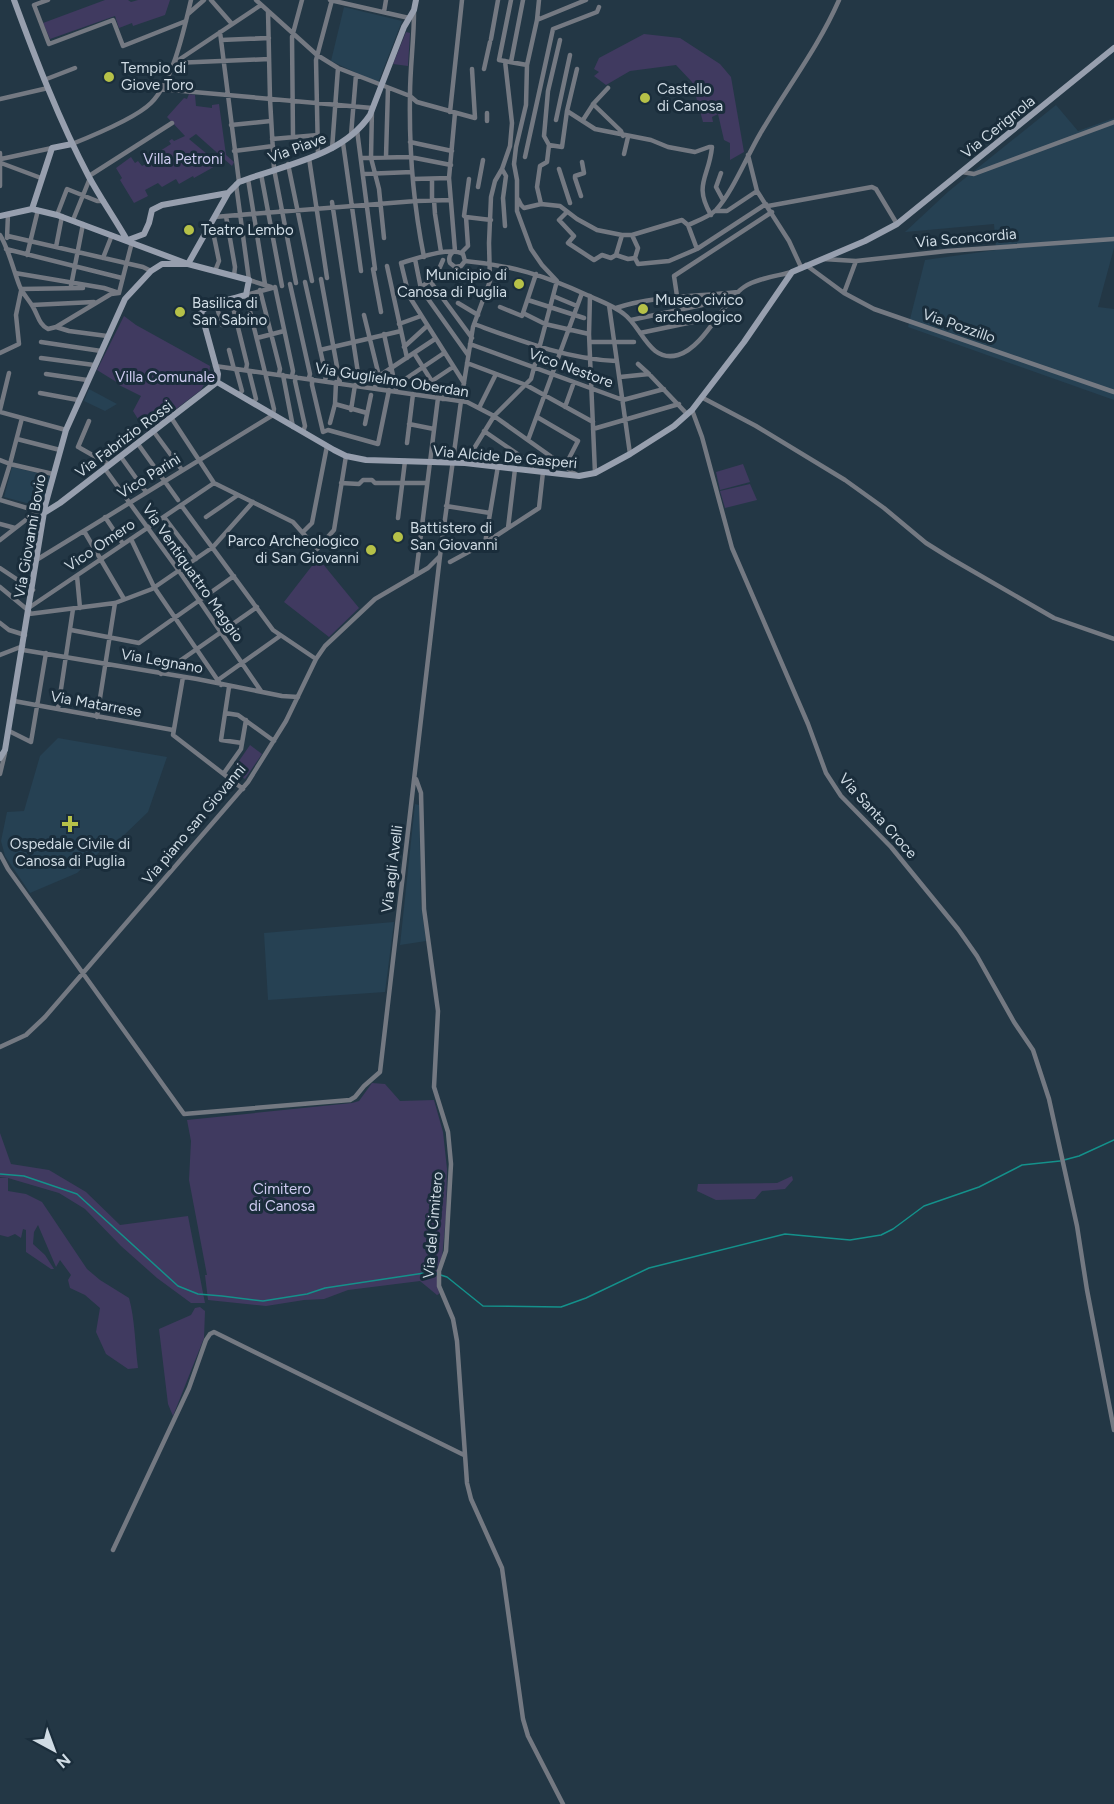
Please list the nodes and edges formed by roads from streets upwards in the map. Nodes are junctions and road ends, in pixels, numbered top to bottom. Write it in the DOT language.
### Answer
graph roads {
  1 [pos="14,0"];
  2 [pos="48,0"];
  3 [pos="191,0"];
  4 [pos="204,0"];
  5 [pos="211,0"];
  6 [pos="256,0"];
  7 [pos="302,0"];
  8 [pos="331,0"];
  9 [pos="362,0"];
  10 [pos="386,0"];
  11 [pos="416,0"];
  12 [pos="462,0"];
  13 [pos="498,0"];
  14 [pos="511,0"];
  15 [pos="523,0"];
  16 [pos="538,0"];
  17 [pos="586,0"];
  18 [pos="839,0"];
  19 [pos="33,3"];
  20 [pos="261,4"];
  21 [pos="361,6"];
  22 [pos="599,7"];
  23 [pos="414,10"];
  24 [pos="268,11"];
  25 [pos="384,12"];
  26 [pos="188,14"];
  27 [pos="409,18"];
  28 [pos="537,20"];
  29 [pos="186,21"];
  30 [pos="232,24"];
  31 [pos="220,32"];
  32 [pos="293,33"];
  33 [pos="269,38"];
  34 [pos="221,40"];
  35 [pos="560,40"];
  36 [pos="1114,48"];
  37 [pos="317,56"];
  38 [pos="570,56"];
  39 [pos="269,59"];
  40 [pos="505,61"];
  41 [pos="224,62"];
  42 [pos="174,63"];
  43 [pos="527,65"];
  44 [pos="75,68"];
  45 [pos="338,68"];
  46 [pos="472,69"];
  47 [pos="484,69"];
  48 [pos="577,69"];
  49 [pos="356,75"];
  50 [pos="44,80"];
  51 [pos="380,85"];
  52 [pos="48,88"];
  53 [pos="388,88"];
  54 [pos="608,88"];
  55 [pos="160,89"];
  56 [pos="228,96"];
  57 [pos="410,96"];
  58 [pos="0,99"];
  59 [pos="270,99"];
  60 [pos="292,102"];
  61 [pos="317,104"];
  62 [pos="593,104"];
  63 [pos="336,105"];
  64 [pos="354,106"];
  65 [pos="372,108"];
  66 [pos="567,111"];
  67 [pos="452,112"];
  68 [pos="487,113"];
  69 [pos="556,120"];
  70 [pos="582,120"];
  71 [pos="271,121"];
  72 [pos="487,121"];
  73 [pos="1114,122"];
  74 [pos="172,123"];
  75 [pos="231,125"];
  76 [pos="357,130"];
  77 [pos="510,132"];
  78 [pos="519,133"];
  79 [pos="318,135"];
  80 [pos="350,136"];
  81 [pos="293,137"];
  82 [pos="626,137"];
  83 [pos="272,139"];
  84 [pos="343,142"];
  85 [pos="410,142"];
  86 [pos="72,144"];
  87 [pos="549,144"];
  88 [pos="273,146"];
  89 [pos="513,147"];
  90 [pos="52,148"];
  91 [pos="332,149"];
  92 [pos="234,151"];
  93 [pos="452,151"];
  94 [pos="0,153"];
  95 [pos="624,154"];
  96 [pos="318,155"];
  97 [pos="748,155"];
  98 [pos="386,157"];
  99 [pos="410,157"];
  100 [pos="525,157"];
  101 [pos="309,158"];
  102 [pos="361,158"];
  103 [pos="371,158"];
  104 [pos="483,160"];
  105 [pos="1,161"];
  106 [pos="582,162"];
  107 [pos="505,163"];
  108 [pos="288,164"];
  109 [pos="514,164"];
  110 [pos="451,165"];
  111 [pos="274,169"];
  112 [pos="502,169"];
  113 [pos="559,169"];
  114 [pos="412,172"];
  115 [pos="962,172"];
  116 [pos="721,173"];
  117 [pos="261,174"];
  118 [pos="363,174"];
  119 [pos="375,174"];
  120 [pos="1,176"];
  121 [pos="89,177"];
  122 [pos="41,178"];
  123 [pos="449,178"];
  124 [pos="248,179"];
  125 [pos="413,179"];
  126 [pos="432,179"];
  127 [pos="469,179"];
  128 [pos="237,183"];
  129 [pos="0,186"];
  130 [pos="477,187"];
  131 [pos="757,191"];
  132 [pos="228,193"];
  133 [pos="83,196"];
  134 [pos="581,196"];
  135 [pos="517,197"];
  136 [pos="433,200"];
  137 [pos="451,200"];
  138 [pos="723,200"];
  139 [pos="104,201"];
  140 [pos="416,201"];
  141 [pos="570,203"];
  142 [pos="381,204"];
  143 [pos="541,204"];
  144 [pos="332,205"];
  145 [pos="367,205"];
  146 [pos="767,205"];
  147 [pos="352,206"];
  148 [pos="317,209"];
  149 [pos="35,210"];
  150 [pos="297,211"];
  151 [pos="716,211"];
  152 [pos="282,212"];
  153 [pos="567,212"];
  154 [pos="772,212"];
  155 [pos="268,213"];
  156 [pos="8,214"];
  157 [pos="255,214"];
  158 [pos="59,215"];
  159 [pos="240,215"];
  160 [pos="711,215"];
  161 [pos="0,216"];
  162 [pos="226,216"];
  163 [pos="466,217"];
  164 [pos="213,219"];
  165 [pos="73,220"];
  166 [pos="491,220"];
  167 [pos="83,224"];
  168 [pos="688,225"];
  169 [pos="897,225"];
  170 [pos="505,226"];
  171 [pos="144,234"];
  172 [pos="0,235"];
  173 [pos="112,235"];
  174 [pos="622,235"];
  175 [pos="632,235"];
  176 [pos="8,236"];
  177 [pos="384,238"];
  178 [pos="1114,239"];
  179 [pos="30,241"];
  180 [pos="130,241"];
  181 [pos="2,242"];
  182 [pos="56,247"];
  183 [pos="144,247"];
  184 [pos="6,249"];
  185 [pos="697,249"];
  186 [pos="455,251"];
  187 [pos="78,252"];
  188 [pos="159,252"];
  189 [pos="441,252"];
  190 [pos="462,252"];
  191 [pos="27,255"];
  192 [pos="432,255"];
  193 [pos="616,255"];
  194 [pos="424,257"];
  195 [pos="103,258"];
  196 [pos="635,258"];
  197 [pos="415,259"];
  198 [pos="820,259"];
  199 [pos="443,260"];
  200 [pos="465,261"];
  201 [pos="856,261"];
  202 [pos="125,263"];
  203 [pos="450,263"];
  204 [pos="490,263"];
  205 [pos="188,264"];
  206 [pos="74,266"];
  207 [pos="387,266"];
  208 [pos="803,266"];
  209 [pos="154,269"];
  210 [pos="215,271"];
  211 [pos="362,271"];
  212 [pos="792,272"];
  213 [pos="15,273"];
  214 [pos="536,274"];
  215 [pos="234,276"];
  216 [pos="122,278"];
  217 [pos="327,278"];
  218 [pos="321,279"];
  219 [pos="249,280"];
  220 [pos="430,281"];
  221 [pos="557,281"];
  222 [pos="265,284"];
  223 [pos="71,286"];
  224 [pos="282,286"];
  225 [pos="273,287"];
  226 [pos="421,289"];
  227 [pos="21,290"];
  228 [pos="260,290"];
  229 [pos="738,292"];
  230 [pos="119,293"];
  231 [pos="582,293"];
  232 [pos="844,293"];
  233 [pos="246,295"];
  234 [pos="409,296"];
  235 [pos="553,296"];
  236 [pos="591,296"];
  237 [pos="677,297"];
  238 [pos="231,299"];
  239 [pos="528,300"];
  240 [pos="97,302"];
  241 [pos="123,303"];
  242 [pos="458,303"];
  243 [pos="216,304"];
  244 [pos="32,305"];
  245 [pos="609,305"];
  246 [pos="702,305"];
  247 [pos="577,306"];
  248 [pos="500,307"];
  249 [pos="550,308"];
  250 [pos="616,308"];
  251 [pos="381,312"];
  252 [pos="523,314"];
  253 [pos="364,315"];
  254 [pos="478,315"];
  255 [pos="574,315"];
  256 [pos="421,316"];
  257 [pos="584,318"];
  258 [pos="631,320"];
  259 [pos="716,321"];
  260 [pos="399,324"];
  261 [pos="474,324"];
  262 [pos="545,324"];
  263 [pos="222,325"];
  264 [pos="427,326"];
  265 [pos="56,327"];
  266 [pos="568,330"];
  267 [pos="284,331"];
  268 [pos="401,331"];
  269 [pos="640,333"];
  270 [pos="271,334"];
  271 [pos="384,334"];
  272 [pos="589,334"];
  273 [pos="108,336"];
  274 [pos="256,338"];
  275 [pos="369,338"];
  276 [pos="472,338"];
  277 [pos="435,339"];
  278 [pos="41,342"];
  279 [pos="590,342"];
  280 [pos="634,342"];
  281 [pos="353,343"];
  282 [pos="614,343"];
  283 [pos="470,344"];
  284 [pos="334,347"];
  285 [pos="404,347"];
  286 [pos="539,347"];
  287 [pos="229,350"];
  288 [pos="320,350"];
  289 [pos="101,351"];
  290 [pos="0,353"];
  291 [pos="414,353"];
  292 [pos="444,353"];
  293 [pos="560,353"];
  294 [pos="469,355"];
  295 [pos="41,358"];
  296 [pos="407,358"];
  297 [pos="590,360"];
  298 [pos="616,361"];
  299 [pos="467,363"];
  300 [pos="638,364"];
  301 [pos="94,365"];
  302 [pos="215,366"];
  303 [pos="453,367"];
  304 [pos="392,368"];
  305 [pos="423,368"];
  306 [pos="534,368"];
  307 [pos="235,369"];
  308 [pos="247,370"];
  309 [pos="265,372"];
  310 [pos="9,373"];
  311 [pos="46,374"];
  312 [pos="496,374"];
  313 [pos="649,374"];
  314 [pos="281,375"];
  315 [pos="552,375"];
  316 [pos="294,376"];
  317 [pos="379,376"];
  318 [pos="620,377"];
  319 [pos="311,379"];
  320 [pos="87,380"];
  321 [pos="325,381"];
  322 [pos="432,381"];
  323 [pos="217,382"];
  324 [pos="574,382"];
  325 [pos="338,383"];
  326 [pos="464,383"];
  327 [pos="526,385"];
  328 [pos="358,386"];
  329 [pos="375,388"];
  330 [pos="591,388"];
  331 [pos="396,389"];
  332 [pos="664,389"];
  333 [pos="389,390"];
  334 [pos="1114,392"];
  335 [pos="39,393"];
  336 [pos="413,394"];
  337 [pos="239,395"];
  338 [pos="371,395"];
  339 [pos="544,397"];
  340 [pos="441,398"];
  341 [pos="703,398"];
  342 [pos="78,400"];
  343 [pos="623,400"];
  344 [pos="461,401"];
  345 [pos="253,403"];
  346 [pos="335,404"];
  347 [pos="679,404"];
  348 [pos="479,408"];
  349 [pos="565,408"];
  350 [pos="351,410"];
  351 [pos="0,411"];
  352 [pos="690,412"];
  353 [pos="367,413"];
  354 [pos="273,415"];
  355 [pos="494,416"];
  356 [pos="537,417"];
  357 [pos="22,418"];
  358 [pos="172,418"];
  359 [pos="626,419"];
  360 [pos="89,421"];
  361 [pos="330,423"];
  362 [pos="365,424"];
  363 [pos="409,424"];
  364 [pos="593,425"];
  365 [pos="294,427"];
  366 [pos="434,429"];
  367 [pos="66,430"];
  368 [pos="484,431"];
  369 [pos="154,432"];
  370 [pos="303,432"];
  371 [pos="16,439"];
  372 [pos="528,440"];
  373 [pos="407,442"];
  374 [pos="138,444"];
  375 [pos="327,446"];
  376 [pos="60,450"];
  377 [pos="630,454"];
  378 [pos="346,456"];
  379 [pos="121,457"];
  380 [pos="199,459"];
  381 [pos="0,460"];
  382 [pos="405,461"];
  383 [pos="430,462"];
  384 [pos="452,463"];
  385 [pos="465,463"];
  386 [pos="10,464"];
  387 [pos="498,466"];
  388 [pos="565,466"];
  389 [pos="108,467"];
  390 [pos="515,469"];
  391 [pos="182,470"];
  392 [pos="531,470"];
  393 [pos="543,472"];
  394 [pos="595,473"];
  395 [pos="53,474"];
  396 [pos="579,476"];
  397 [pos="164,481"];
  398 [pos="214,483"];
  399 [pos="341,483"];
  400 [pos="427,483"];
  401 [pos="402,484"];
  402 [pos="146,492"];
  403 [pos="238,495"];
  404 [pos="0,496"];
  405 [pos="0,500"];
  406 [pos="129,502"];
  407 [pos="179,502"];
  408 [pos="253,502"];
  409 [pos="446,506"];
  410 [pos="36,512"];
  411 [pos="44,513"];
  412 [pos="490,513"];
  413 [pos="105,517"];
  414 [pos="164,517"];
  415 [pos="206,517"];
  416 [pos="398,518"];
  417 [pos="0,524"];
  418 [pos="15,528"];
  419 [pos="147,528"];
  420 [pos="508,529"];
  421 [pos="84,531"];
  422 [pos="303,532"];
  423 [pos="131,539"];
  424 [pos="0,540"];
  425 [pos="485,543"];
  426 [pos="123,544"];
  427 [pos="213,547"];
  428 [pos="440,556"];
  429 [pos="38,559"];
  430 [pos="196,559"];
  431 [pos="101,560"];
  432 [pos="450,562"];
  433 [pos="0,568"];
  434 [pos="179,571"];
  435 [pos="416,574"];
  436 [pos="77,576"];
  437 [pos="234,576"];
  438 [pos="0,587"];
  439 [pos="154,587"];
  440 [pos="33,590"];
  441 [pos="124,599"];
  442 [pos="199,601"];
  443 [pos="115,603"];
  444 [pos="256,607"];
  445 [pos="80,608"];
  446 [pos="73,609"];
  447 [pos="30,611"];
  448 [pos="175,618"];
  449 [pos="0,623"];
  450 [pos="71,630"];
  451 [pos="220,632"];
  452 [pos="25,635"];
  453 [pos="280,636"];
  454 [pos="110,638"];
  455 [pos="1114,639"];
  456 [pos="23,648"];
  457 [pos="197,649"];
  458 [pos="45,653"];
  459 [pos="0,655"];
  460 [pos="67,657"];
  461 [pos="316,659"];
  462 [pos="105,663"];
  463 [pos="242,663"];
  464 [pos="161,674"];
  465 [pos="183,677"];
  466 [pos="219,682"];
  467 [pos="229,687"];
  468 [pos="261,691"];
  469 [pos="297,697"];
  470 [pos="14,701"];
  471 [pos="38,706"];
  472 [pos="58,709"];
  473 [pos="225,713"];
  474 [pos="97,717"];
  475 [pos="246,720"];
  476 [pos="174,730"];
  477 [pos="9,731"];
  478 [pos="274,741"];
  479 [pos="242,743"];
  480 [pos="5,750"];
  481 [pos="0,758"];
  482 [pos="224,773"];
  483 [pos="0,774"];
  484 [pos="415,776"];
  485 [pos="243,789"];
  486 [pos="0,854"];
  487 [pos="82,973"];
  488 [pos="0,1047"];
  489 [pos="1114,1430"];
  490 [pos="464,1455"];
  491 [pos="113,1550"];
  492 [pos="563,1804"];
  1 -- 50 [label="street"];
  2 -- 19 [label="street"];
  3 -- 26 [label="street"];
  4 -- 26 [label="street"];
  5 -- 30 [label="street"];
  6 -- 20 [label="street"];
  7 -- 32 [label="street"];
  8 -- 21 [label="street"];
  8 -- 37 [label="street"];
  9 -- 21 [label="street"];
  10 -- 25 [label="street"];
  11 -- 23 [label="street"];
  12 -- 67 [label="street"];
  13 -- 47 [label="street"];
  14 -- 40 [label="street"];
  15 -- 40 [label="street"];
  16 -- 28 [label="street"];
  17 -- 28 [label="street"];
  18 -- 97 [label="street"];
  19 -- 29 [label="street"];
  20 -- 24 [label="street"];
  20 -- 30 [label="street"];
  21 -- 25 [label="street"];
  22 -- 100 [label="street"];
  23 -- 27 [label="street, Via Piave"];
  23 -- 57 [label="street"];
  24 -- 32 [label="street"];
  24 -- 33 [label="street"];
  25 -- 27 [label="street"];
  26 -- 29 [label="street"];
  27 -- 51 [label="street, Via Piave"];
  28 -- 43 [label="street"];
  29 -- 42 [label="street"];
  30 -- 31 [label="street"];
  31 -- 34 [label="street"];
  31 -- 42 [label="street"];
  32 -- 37 [label="street"];
  32 -- 60 [label="street"];
  33 -- 34 [label="street"];
  33 -- 39 [label="street"];
  34 -- 41 [label="street"];
  35 -- 87 [label="street"];
  36 -- 115 [label="street, Via Cerignola"];
  37 -- 45 [label="street"];
  37 -- 61 [label="street"];
  38 -- 69 [label="street"];
  39 -- 41 [label="street"];
  39 -- 59 [label="street"];
  40 -- 43 [label="street"];
  40 -- 77 [label="street"];
  41 -- 42 [label="street"];
  41 -- 56 [label="street"];
  42 -- 55 [label="street"];
  43 -- 78 [label="street"];
  44 -- 50 [label="street"];
  45 -- 49 [label="street"];
  45 -- 63 [label="street"];
  46 -- 67 [label="street"];
  48 -- 66 [label="street"];
  49 -- 51 [label="street"];
  49 -- 64 [label="street"];
  50 -- 52 [label="street"];
  51 -- 53 [label="street"];
  51 -- 65 [label="street, Via Piave"];
  52 -- 58 [label="street"];
  52 -- 86 [label="street"];
  53 -- 57 [label="street"];
  53 -- 98 [label="street"];
  54 -- 62 [label="street"];
  55 -- 56 [label="street"];
  55 -- 86 [label="street"];
  56 -- 59 [label="street"];
  56 -- 75 [label="street"];
  57 -- 67 [label="street"];
  57 -- 85 [label="street"];
  59 -- 60 [label="street"];
  59 -- 71 [label="street"];
  60 -- 61 [label="street"];
  60 -- 81 [label="street"];
  61 -- 63 [label="street"];
  61 -- 79 [label="street"];
  62 -- 70 [label="street"];
  62 -- 82 [label="street"];
  63 -- 64 [label="street"];
  63 -- 91 [label="street"];
  64 -- 65 [label="street"];
  64 -- 80 [label="street"];
  65 -- 76 [label="street, Via Piave"];
  65 -- 103 [label="street"];
  66 -- 70 [label="street"];
  66 -- 87 [label="street"];
  67 -- 93 [label="street"];
  68 -- 72 [label="street"];
  70 -- 82 [label="street"];
  71 -- 75 [label="street"];
  71 -- 83 [label="street"];
  73 -- 115 [label="street"];
  74 -- 121 [label="street"];
  75 -- 92 [label="street"];
  76 -- 80 [label="street, Via Piave"];
  76 -- 102 [label="street"];
  77 -- 78 [label="street"];
  77 -- 89 [label="street"];
  78 -- 89 [label="street"];
  79 -- 81 [label="street"];
  79 -- 96 [label="street"];
  80 -- 84 [label="street, Via Piave"];
  81 -- 83 [label="street"];
  82 -- 95 [label="street"];
  82 -- 160 [label="street"];
  83 -- 88 [label="street"];
  84 -- 91 [label="street, Via Piave"];
  84 -- 147 [label="street"];
  85 -- 93 [label="street"];
  85 -- 99 [label="street"];
  86 -- 90 [label="street"];
  86 -- 121 [label="street"];
  87 -- 143 [label="street"];
  88 -- 92 [label="street"];
  88 -- 111 [label="street"];
  89 -- 107 [label="street, Via agli Avelli"];
  89 -- 109 [label="street"];
  90 -- 105 [label="street"];
  90 -- 122 [label="street"];
  91 -- 96 [label="street, Via Piave"];
  92 -- 128 [label="street"];
  93 -- 110 [label="street"];
  94 -- 105 [label="street"];
  96 -- 101 [label="street, Via Piave"];
  97 -- 131 [label="street"];
  97 -- 138 [label="street"];
  98 -- 99 [label="street"];
  98 -- 103 [label="street"];
  99 -- 110 [label="street"];
  99 -- 114 [label="street"];
  101 -- 108 [label="street, Via Piave"];
  101 -- 148 [label="street"];
  102 -- 103 [label="street"];
  102 -- 118 [label="street"];
  103 -- 119 [label="street"];
  104 -- 130 [label="street"];
  105 -- 120 [label="street"];
  105 -- 122 [label="street"];
  106 -- 134 [label="street"];
  107 -- 109 [label="street"];
  107 -- 112 [label="street, Via agli Avelli"];
  108 -- 111 [label="street, Via Piave"];
  108 -- 150 [label="street"];
  109 -- 135 [label="street"];
  110 -- 123 [label="street"];
  111 -- 117 [label="street, Via Piave"];
  111 -- 152 [label="street"];
  112 -- 166 [label="street, Via agli Avelli"];
  112 -- 170 [label="street"];
  113 -- 141 [label="street"];
  114 -- 119 [label="street"];
  114 -- 125 [label="street"];
  115 -- 169 [label="street, Via Cerignola"];
  116 -- 138 [label="street"];
  117 -- 124 [label="street, Via Piave"];
  117 -- 155 [label="street"];
  118 -- 119 [label="street"];
  118 -- 145 [label="street"];
  119 -- 142 [label="street"];
  120 -- 129 [label="street"];
  121 -- 133 [label="street"];
  121 -- 139 [label="street"];
  122 -- 149 [label="street"];
  123 -- 126 [label="street"];
  123 -- 137 [label="street"];
  124 -- 128 [label="street, Via Piave"];
  124 -- 157 [label="street"];
  125 -- 126 [label="street"];
  125 -- 140 [label="street"];
  126 -- 136 [label="street"];
  127 -- 163 [label="street"];
  128 -- 132 [label="street, Via Piave"];
  128 -- 159 [label="street"];
  131 -- 146 [label="street"];
  131 -- 151 [label="street"];
  132 -- 164 [label="street, Via Piave"];
  132 -- 171 [label="street"];
  133 -- 139 [label="street"];
  133 -- 158 [label="street"];
  133 -- 165 [label="street"];
  135 -- 143 [label="street"];
  135 -- 221 [label="street"];
  136 -- 137 [label="street"];
  136 -- 140 [label="street"];
  136 -- 189 [label="street"];
  137 -- 186 [label="street"];
  138 -- 151 [label="street"];
  139 -- 180 [label="street"];
  140 -- 142 [label="street"];
  140 -- 194 [label="street"];
  142 -- 145 [label="street"];
  142 -- 177 [label="street"];
  143 -- 153 [label="street"];
  144 -- 147 [label="street"];
  144 -- 148 [label="street"];
  144 -- 281 [label="street"];
  145 -- 147 [label="street"];
  145 -- 251 [label="street"];
  146 -- 154 [label="street"];
  146 -- 169 [label="street"];
  146 -- 185 [label="street"];
  147 -- 211 [label="street"];
  148 -- 150 [label="street"];
  148 -- 217 [label="street"];
  149 -- 156 [label="street"];
  149 -- 158 [label="street"];
  149 -- 179 [label="street"];
  150 -- 152 [label="street"];
  150 -- 288 [label="street"];
  151 -- 160 [label="street"];
  152 -- 155 [label="street"];
  152 -- 319 [label="street"];
  153 -- 174 [label="street"];
  153 -- 193 [label="street"];
  154 -- 208 [label="street"];
  154 -- 237 [label="street"];
  155 -- 157 [label="street"];
  155 -- 224 [label="street"];
  156 -- 161 [label="street"];
  156 -- 176 [label="street"];
  157 -- 159 [label="street"];
  157 -- 222 [label="street"];
  158 -- 165 [label="street"];
  158 -- 182 [label="street"];
  159 -- 162 [label="street"];
  159 -- 219 [label="street"];
  160 -- 168 [label="street"];
  162 -- 164 [label="street"];
  162 -- 215 [label="street"];
  163 -- 166 [label="street"];
  163 -- 190 [label="street"];
  164 -- 205 [label="street, Via Piave"];
  164 -- 210 [label="street"];
  165 -- 167 [label="street"];
  166 -- 204 [label="street, Via agli Avelli"];
  167 -- 173 [label="street"];
  167 -- 187 [label="street"];
  168 -- 175 [label="street"];
  168 -- 185 [label="street"];
  169 -- 198 [label="street, Via Cerignola"];
  171 -- 180 [label="street"];
  171 -- 183 [label="street"];
  172 -- 181 [label="street"];
  173 -- 180 [label="street"];
  173 -- 195 [label="street"];
  174 -- 175 [label="street"];
  174 -- 193 [label="street"];
  175 -- 196 [label="street"];
  176 -- 179 [label="street"];
  176 -- 181 [label="street"];
  178 -- 201 [label="street, Via Sconcordia"];
  179 -- 182 [label="street"];
  179 -- 191 [label="street"];
  180 -- 183 [label="street"];
  180 -- 202 [label="street"];
  181 -- 184 [label="street"];
  182 -- 187 [label="street"];
  183 -- 188 [label="street"];
  184 -- 191 [label="street"];
  184 -- 213 [label="street"];
  185 -- 196 [label="street"];
  186 -- 189 [label="street"];
  186 -- 190 [label="street"];
  186 -- 203 [label="street"];
  187 -- 195 [label="street"];
  187 -- 206 [label="street"];
  188 -- 205 [label="street"];
  188 -- 209 [label="street"];
  189 -- 192 [label="street"];
  190 -- 200 [label="street"];
  191 -- 206 [label="street"];
  192 -- 194 [label="street"];
  192 -- 199 [label="street"];
  193 -- 196 [label="street"];
  194 -- 197 [label="street"];
  195 -- 202 [label="street"];
  197 -- 226 [label="street"];
  197 -- 234 [label="street"];
  198 -- 201 [label="street, Via Sconcordia"];
  198 -- 208 [label="street, Via Cerignola"];
  199 -- 203 [label="street"];
  199 -- 220 [label="street"];
  200 -- 203 [label="street"];
  200 -- 204 [label="street"];
  201 -- 232 [label="street"];
  202 -- 209 [label="street"];
  202 -- 216 [label="street"];
  204 -- 214 [label="street"];
  204 -- 254 [label="street, Via agli Avelli"];
  205 -- 209 [label="street"];
  205 -- 210 [label="street"];
  206 -- 216 [label="street"];
  206 -- 223 [label="street"];
  207 -- 260 [label="street"];
  208 -- 212 [label="street, Via Cerignola"];
  208 -- 232 [label="street, Via Pozzillo"];
  209 -- 241 [label="street, Via Giovanni Bovio"];
  210 -- 215 [label="street"];
  212 -- 229 [label="street"];
  212 -- 341 [label="street, Via Alcide De Gasperi"];
  213 -- 223 [label="street"];
  213 -- 227 [label="street"];
  214 -- 221 [label="street"];
  214 -- 239 [label="street"];
  215 -- 219 [label="street"];
  216 -- 230 [label="street"];
  218 -- 284 [label="street"];
  219 -- 222 [label="street"];
  219 -- 233 [label="street"];
  220 -- 226 [label="street"];
  220 -- 276 [label="street"];
  221 -- 231 [label="street"];
  221 -- 235 [label="street"];
  222 -- 225 [label="street"];
  223 -- 227 [label="street"];
  223 -- 230 [label="street"];
  225 -- 228 [label="street"];
  225 -- 267 [label="street"];
  226 -- 234 [label="street"];
  226 -- 294 [label="street"];
  227 -- 244 [label="street"];
  227 -- 290 [label="street"];
  228 -- 233 [label="street"];
  228 -- 270 [label="street"];
  229 -- 237 [label="street"];
  229 -- 259 [label="street"];
  230 -- 240 [label="street"];
  230 -- 241 [label="street"];
  231 -- 236 [label="street"];
  231 -- 247 [label="street"];
  232 -- 334 [label="street, Via Pozzillo"];
  233 -- 238 [label="street"];
  233 -- 274 [label="street"];
  234 -- 256 [label="street"];
  235 -- 247 [label="street"];
  235 -- 249 [label="street"];
  236 -- 245 [label="street"];
  236 -- 272 [label="street"];
  237 -- 250 [label="street"];
  238 -- 243 [label="street"];
  238 -- 308 [label="street"];
  239 -- 249 [label="street"];
  239 -- 252 [label="street"];
  240 -- 244 [label="street"];
  240 -- 265 [label="street"];
  241 -- 273 [label="street, Via Giovanni Bovio"];
  242 -- 254 [label="street"];
  243 -- 263 [label="street"];
  243 -- 302 [label="street"];
  244 -- 265 [label="street"];
  245 -- 250 [label="street"];
  245 -- 282 [label="street"];
  246 -- 258 [label="street"];
  247 -- 255 [label="street"];
  248 -- 252 [label="street"];
  249 -- 255 [label="street"];
  249 -- 262 [label="street"];
  250 -- 258 [label="street"];
  252 -- 262 [label="street"];
  253 -- 275 [label="street"];
  254 -- 261 [label="street, Via agli Avelli"];
  255 -- 257 [label="street"];
  255 -- 266 [label="street"];
  256 -- 260 [label="street"];
  256 -- 264 [label="street"];
  258 -- 269 [label="street"];
  259 -- 269 [label="street"];
  259 -- 269 [label="street"];
  260 -- 268 [label="street"];
  261 -- 276 [label="street, Via agli Avelli"];
  261 -- 286 [label="street"];
  262 -- 266 [label="street"];
  262 -- 286 [label="street"];
  264 -- 277 [label="street"];
  264 -- 285 [label="street"];
  265 -- 273 [label="street"];
  266 -- 272 [label="street"];
  266 -- 293 [label="street"];
  267 -- 270 [label="street"];
  267 -- 316 [label="street"];
  268 -- 271 [label="street"];
  268 -- 285 [label="street"];
  270 -- 274 [label="street"];
  270 -- 314 [label="street"];
  271 -- 275 [label="street"];
  271 -- 304 [label="street"];
  272 -- 279 [label="street"];
  273 -- 289 [label="street, Via Giovanni Bovio"];
  274 -- 309 [label="street"];
  275 -- 281 [label="street"];
  275 -- 317 [label="street"];
  276 -- 283 [label="street, Via agli Avelli"];
  277 -- 291 [label="street"];
  277 -- 292 [label="street"];
  278 -- 289 [label="street"];
  279 -- 282 [label="street"];
  279 -- 297 [label="street"];
  280 -- 282 [label="street"];
  281 -- 284 [label="street"];
  281 -- 328 [label="street"];
  282 -- 298 [label="street"];
  283 -- 294 [label="street, Via agli Avelli"];
  283 -- 306 [label="street, Vico Nestore"];
  284 -- 288 [label="street"];
  284 -- 325 [label="street"];
  285 -- 296 [label="street"];
  286 -- 293 [label="street"];
  286 -- 306 [label="street"];
  287 -- 307 [label="street"];
  288 -- 321 [label="street"];
  289 -- 301 [label="street, Via Giovanni Bovio"];
  291 -- 296 [label="street"];
  291 -- 305 [label="street"];
  292 -- 303 [label="street"];
  292 -- 305 [label="street"];
  293 -- 297 [label="street"];
  293 -- 315 [label="street"];
  294 -- 299 [label="street, Via agli Avelli"];
  295 -- 301 [label="street"];
  296 -- 304 [label="street"];
  297 -- 298 [label="street"];
  297 -- 330 [label="street"];
  298 -- 318 [label="street"];
  299 -- 312 [label="street"];
  299 -- 326 [label="street, Via agli Avelli"];
  300 -- 313 [label="street, Via Santa Croce"];
  301 -- 320 [label="street, Via Giovanni Bovio"];
  302 -- 307 [label="street, Via Guglielmo Oberdan"];
  302 -- 323 [label="street"];
  303 -- 322 [label="street"];
  303 -- 326 [label="street"];
  304 -- 317 [label="street"];
  304 -- 331 [label="street"];
  305 -- 322 [label="street"];
  305 -- 331 [label="street"];
  306 -- 315 [label="street, Vico Nestore"];
  306 -- 327 [label="street"];
  307 -- 308 [label="street, Via Guglielmo Oberdan"];
  307 -- 337 [label="street"];
  308 -- 309 [label="street, Via Guglielmo Oberdan"];
  308 -- 345 [label="street"];
  309 -- 314 [label="street, Via Guglielmo Oberdan"];
  309 -- 354 [label="street"];
  310 -- 351 [label="street"];
  311 -- 320 [label="street"];
  312 -- 327 [label="street"];
  312 -- 348 [label="street"];
  313 -- 318 [label="street"];
  313 -- 332 [label="street, Via Santa Croce"];
  314 -- 316 [label="street, Via Guglielmo Oberdan"];
  314 -- 365 [label="street"];
  315 -- 324 [label="street, Vico Nestore"];
  315 -- 339 [label="street"];
  316 -- 319 [label="street, Via Guglielmo Oberdan"];
  316 -- 370 [label="street"];
  317 -- 329 [label="street"];
  318 -- 343 [label="street"];
  319 -- 321 [label="street, Via Guglielmo Oberdan"];
  319 -- 333 [label="street"];
  320 -- 342 [label="street, Via Giovanni Bovio"];
  321 -- 325 [label="street, Via Guglielmo Oberdan"];
  322 -- 340 [label="street"];
  323 -- 337 [label="street, Via Alcide De Gasperi"];
  323 -- 358 [label="street, Via Fabrizio Rossi"];
  324 -- 330 [label="street, Vico Nestore"];
  324 -- 349 [label="street"];
  325 -- 328 [label="street, Via Guglielmo Oberdan"];
  325 -- 346 [label="street"];
  326 -- 344 [label="street, Via agli Avelli"];
  327 -- 339 [label="street"];
  327 -- 355 [label="street"];
  328 -- 329 [label="street, Via Guglielmo Oberdan"];
  328 -- 350 [label="street"];
  329 -- 333 [label="street, Via Guglielmo Oberdan"];
  330 -- 343 [label="street, Vico Nestore"];
  330 -- 364 [label="street"];
  331 -- 333 [label="street, Via Guglielmo Oberdan"];
  331 -- 336 [label="street, Via Guglielmo Oberdan"];
  332 -- 343 [label="street, Vico Nestore"];
  332 -- 347 [label="street, Via Santa Croce"];
  335 -- 342 [label="street"];
  336 -- 340 [label="street, Via Guglielmo Oberdan"];
  336 -- 363 [label="street"];
  337 -- 345 [label="street, Via Alcide De Gasperi"];
  338 -- 353 [label="street"];
  339 -- 349 [label="street"];
  339 -- 356 [label="street"];
  340 -- 344 [label="street, Via Guglielmo Oberdan"];
  340 -- 366 [label="street"];
  341 -- 352 [label="street, Via Alcide De Gasperi"];
  341 -- 455 [label="street"];
  342 -- 367 [label="street, Via Giovanni Bovio"];
  343 -- 359 [label="street"];
  344 -- 348 [label="street, Via Guglielmo Oberdan"];
  344 -- 384 [label="street, Via agli Avelli"];
  345 -- 354 [label="street, Via Alcide De Gasperi"];
  346 -- 350 [label="street"];
  346 -- 361 [label="street"];
  347 -- 352 [label="street, Via Santa Croce"];
  347 -- 359 [label="street"];
  348 -- 355 [label="street, Via Guglielmo Oberdan"];
  349 -- 364 [label="street"];
  350 -- 353 [label="street"];
  351 -- 357 [label="street"];
  352 -- 377 [label="street, Via Alcide De Gasperi"];
  352 -- 489 [label="street, Via Santa Croce"];
  353 -- 362 [label="street"];
  354 -- 365 [label="street, Via Alcide De Gasperi"];
  354 -- 380 [label="street, Vico Parini"];
  355 -- 368 [label="street"];
  355 -- 372 [label="street, Via Guglielmo Oberdan"];
  356 -- 372 [label="street"];
  356 -- 388 [label="street"];
  357 -- 367 [label="street"];
  357 -- 371 [label="street"];
  358 -- 369 [label="street, Via Fabrizio Rossi"];
  358 -- 380 [label="street"];
  359 -- 364 [label="street"];
  359 -- 377 [label="street"];
  360 -- 389 [label="street"];
  363 -- 366 [label="street"];
  363 -- 373 [label="street"];
  364 -- 394 [label="street"];
  365 -- 370 [label="street, Via Alcide De Gasperi"];
  366 -- 383 [label="street"];
  367 -- 376 [label="street, Via Giovanni Bovio"];
  368 -- 385 [label="street"];
  368 -- 392 [label="street"];
  369 -- 374 [label="street, Via Fabrizio Rossi"];
  369 -- 391 [label="street"];
  370 -- 375 [label="street, Via Alcide De Gasperi"];
  371 -- 376 [label="street"];
  371 -- 386 [label="street"];
  372 -- 388 [label="street, Via Guglielmo Oberdan"];
  374 -- 379 [label="street, Via Fabrizio Rossi"];
  374 -- 397 [label="street"];
  375 -- 378 [label="street, Via Alcide De Gasperi"];
  375 -- 422 [label="street"];
  376 -- 395 [label="street, Via Giovanni Bovio"];
  377 -- 394 [label="street, Via Alcide De Gasperi"];
  378 -- 382 [label="street, Via Alcide De Gasperi"];
  378 -- 399 [label="street"];
  379 -- 389 [label="street, Via Fabrizio Rossi"];
  379 -- 402 [label="street"];
  380 -- 391 [label="street, Vico Parini"];
  380 -- 398 [label="street"];
  381 -- 386 [label="street"];
  382 -- 383 [label="street, Via Alcide De Gasperi"];
  382 -- 401 [label="street"];
  383 -- 384 [label="street, Via Alcide De Gasperi"];
  383 -- 400 [label="street"];
  384 -- 385 [label="street, Via Alcide De Gasperi"];
  384 -- 409 [label="street, Via agli Avelli"];
  385 -- 387 [label="street, Via Alcide De Gasperi"];
  386 -- 395 [label="street"];
  386 -- 404 [label="street"];
  387 -- 390 [label="street, Via Alcide De Gasperi"];
  387 -- 412 [label="street"];
  388 -- 396 [label="street, Via Guglielmo Oberdan"];
  389 -- 406 [label="street, Via Ventiquattro Maggio"];
  389 -- 411 [label="street, Via Fabrizio Rossi"];
  390 -- 392 [label="street, Via Alcide De Gasperi"];
  390 -- 420 [label="street"];
  391 -- 397 [label="street, Vico Parini"];
  392 -- 393 [label="street, Via Alcide De Gasperi"];
  393 -- 396 [label="street, Via Alcide De Gasperi"];
  393 -- 420 [label="street"];
  394 -- 396 [label="street, Via Alcide De Gasperi"];
  395 -- 411 [label="street, Via Giovanni Bovio"];
  397 -- 402 [label="street, Vico Parini"];
  397 -- 407 [label="street"];
  398 -- 403 [label="street"];
  398 -- 407 [label="street, Vico Omero"];
  399 -- 401 [label="street"];
  399 -- 422 [label="street"];
  400 -- 401 [label="street"];
  400 -- 435 [label="street"];
  401 -- 416 [label="street"];
  402 -- 406 [label="street, Vico Parini"];
  403 -- 408 [label="street"];
  403 -- 415 [label="street"];
  405 -- 410 [label="street"];
  406 -- 413 [label="street, Vico Parini"];
  406 -- 419 [label="street, Via Ventiquattro Maggio"];
  407 -- 414 [label="street, Vico Omero"];
  407 -- 427 [label="street"];
  408 -- 422 [label="street"];
  408 -- 427 [label="street"];
  409 -- 412 [label="street"];
  409 -- 428 [label="street, Via agli Avelli"];
  410 -- 411 [label="street"];
  410 -- 418 [label="street"];
  411 -- 429 [label="street, Via Giovanni Bovio"];
  412 -- 425 [label="street"];
  413 -- 421 [label="street, Vico Parini"];
  413 -- 426 [label="street"];
  414 -- 419 [label="street, Vico Omero"];
  414 -- 430 [label="street"];
  417 -- 418 [label="street"];
  418 -- 424 [label="street"];
  419 -- 423 [label="street, Vico Omero"];
  419 -- 434 [label="street, Via Ventiquattro Maggio"];
  420 -- 425 [label="street"];
  421 -- 429 [label="street, Vico Parini"];
  421 -- 431 [label="street"];
  423 -- 426 [label="street, Vico Omero"];
  423 -- 439 [label="street"];
  425 -- 432 [label="street"];
  426 -- 431 [label="street, Vico Omero"];
  427 -- 430 [label="street"];
  427 -- 437 [label="street"];
  428 -- 435 [label="street, Via piano san Giovanni"];
  428 -- 484 [label="street, Via agli Avelli"];
  429 -- 440 [label="street, Via Giovanni Bovio"];
  430 -- 434 [label="street"];
  431 -- 436 [label="street, Vico Omero"];
  431 -- 441 [label="street"];
  433 -- 440 [label="street"];
  434 -- 439 [label="street"];
  434 -- 442 [label="street, Via Ventiquattro Maggio"];
  435 -- 461 [label="street, Via piano san Giovanni"];
  436 -- 445 [label="street"];
  436 -- 447 [label="street, Vico Omero"];
  437 -- 442 [label="street"];
  437 -- 444 [label="street"];
  438 -- 447 [label="street"];
  439 -- 441 [label="street"];
  439 -- 448 [label="street"];
  440 -- 447 [label="street, Via Giovanni Bovio"];
  441 -- 443 [label="street"];
  442 -- 448 [label="street"];
  442 -- 451 [label="street, Via Ventiquattro Maggio"];
  443 -- 445 [label="street"];
  443 -- 454 [label="street"];
  444 -- 451 [label="street"];
  444 -- 453 [label="street"];
  445 -- 446 [label="street"];
  446 -- 447 [label="street"];
  446 -- 450 [label="street"];
  447 -- 452 [label="street, Via Giovanni Bovio"];
  448 -- 454 [label="street"];
  448 -- 457 [label="street"];
  449 -- 452 [label="street"];
  450 -- 454 [label="street"];
  450 -- 460 [label="street"];
  451 -- 457 [label="street"];
  451 -- 463 [label="street, Via Ventiquattro Maggio"];
  452 -- 456 [label="street, Via Giovanni Bovio"];
  453 -- 461 [label="street"];
  453 -- 463 [label="street"];
  454 -- 462 [label="street"];
  456 -- 458 [label="street, Via Legnano"];
  456 -- 459 [label="street"];
  456 -- 470 [label="street, Via Giovanni Bovio"];
  457 -- 464 [label="street"];
  457 -- 466 [label="street"];
  458 -- 460 [label="street, Via Legnano"];
  458 -- 471 [label="street"];
  460 -- 462 [label="street, Via Legnano"];
  460 -- 472 [label="street"];
  461 -- 469 [label="street, Via piano san Giovanni"];
  462 -- 464 [label="street, Via Legnano"];
  462 -- 474 [label="street"];
  463 -- 466 [label="street"];
  463 -- 468 [label="street, Via Ventiquattro Maggio"];
  464 -- 465 [label="street, Via Legnano"];
  465 -- 466 [label="street, Via Legnano"];
  465 -- 476 [label="street"];
  466 -- 467 [label="street, Via Legnano"];
  467 -- 468 [label="street, Via Legnano"];
  467 -- 473 [label="street"];
  468 -- 469 [label="street, Via Legnano"];
  469 -- 478 [label="street, Via piano san Giovanni"];
  470 -- 471 [label="street, Via Matarrese"];
  470 -- 477 [label="street, Via Giovanni Bovio"];
  471 -- 472 [label="street, Via Matarrese"];
  471 -- 477 [label="street"];
  472 -- 474 [label="street, Via Matarrese"];
  473 -- 475 [label="street"];
  473 -- 479 [label="street"];
  474 -- 476 [label="street, Via Matarrese"];
  475 -- 478 [label="street"];
  475 -- 479 [label="street"];
  476 -- 482 [label="street"];
  477 -- 480 [label="street, Via Giovanni Bovio"];
  478 -- 485 [label="street, Via piano san Giovanni"];
  479 -- 482 [label="street"];
  480 -- 481 [label="street"];
  480 -- 483 [label="street"];
  482 -- 485 [label="street"];
  484 -- 487 [label="street, Via agli Avelli"];
  484 -- 490 [label="street, Via del Cimitero"];
  485 -- 487 [label="street, Via piano san Giovanni"];
  486 -- 487 [label="street"];
  487 -- 488 [label="street, Via piano san Giovanni"];
  490 -- 491 [label="street"];
  490 -- 492 [label="street, Via del Cimitero"];
}
